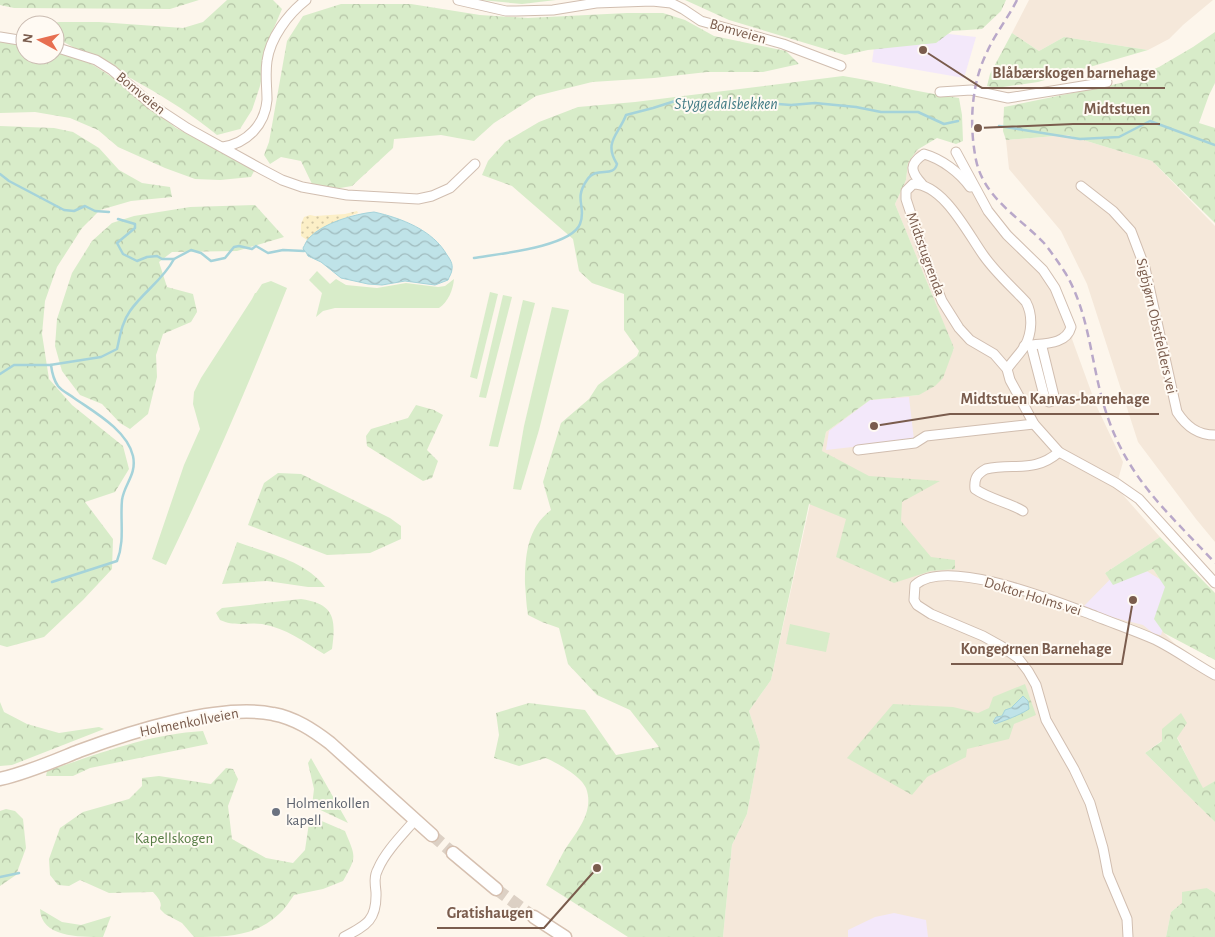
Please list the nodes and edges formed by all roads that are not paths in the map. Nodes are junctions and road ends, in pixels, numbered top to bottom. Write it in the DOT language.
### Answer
graph roads {
  1 [pos="306,0"];
  2 [pos="458,0"];
  3 [pos="0,37"];
  4 [pos="15,39"];
  5 [pos="65,49"];
  6 [pos="841,66"];
  7 [pos="1107,82"];
  8 [pos="940,92"];
  9 [pos="223,147"];
  10 [pos="956,152"];
  11 [pos="475,164"];
  12 [pos="922,184"];
  13 [pos="1081,186"];
  14 [pos="988,211"];
  15 [pos="1028,346"];
  16 [pos="1042,347"];
  17 [pos="1007,369"];
  18 [pos="1034,424"];
  19 [pos="1215,435"];
  20 [pos="858,450"];
  21 [pos="1059,452"];
  22 [pos="1022,511"];
  23 [pos="1215,584"];
  24 [pos="1215,675"];
  25 [pos="0,779"];
  26 [pos="415,820"];
  27 [pos="432,835"];
  28 [pos="453,853"];
  29 [pos="496,889"];
  30 [pos="534,917"];
  31 [pos="344,937"];
  32 [pos="565,937"];
  33 [pos="1128,937"];
  1 -- 9 [label="street"];
  2 -- 6 [label="street, Bomveien"];
  3 -- 4 [label="street"];
  5 -- 9 [label="street, Bomveien"];
  7 -- 8 [label="street"];
  9 -- 11 [label="street, Bomveien"];
  10 -- 14 [label="street"];
  12 -- 14 [label="street"];
  12 -- 15 [label="street"];
  12 -- 17 [label="street, Midtstugrenda"];
  13 -- 19 [label="street, Sigbjørn Obstfelders vei"];
  14 -- 15 [label="street"];
  15 -- 16 [label="street"];
  15 -- 17 [label="street"];
  17 -- 18 [label="street, Midtstugrenda"];
  18 -- 20 [label="street"];
  18 -- 21 [label="street, Midtstugrenda"];
  21 -- 22 [label="street"];
  21 -- 23 [label="street, Midtstugrenda"];
  24 -- 33 [label="street, Doktor Holms vei"];
  25 -- 26 [label="main road, Holmenkollveien"];
  26 -- 27 [label="main road, Holmenkollveien"];
  26 -- 31 [label="street"];
  28 -- 29 [label="main road"];
  30 -- 32 [label="main road"];
}
